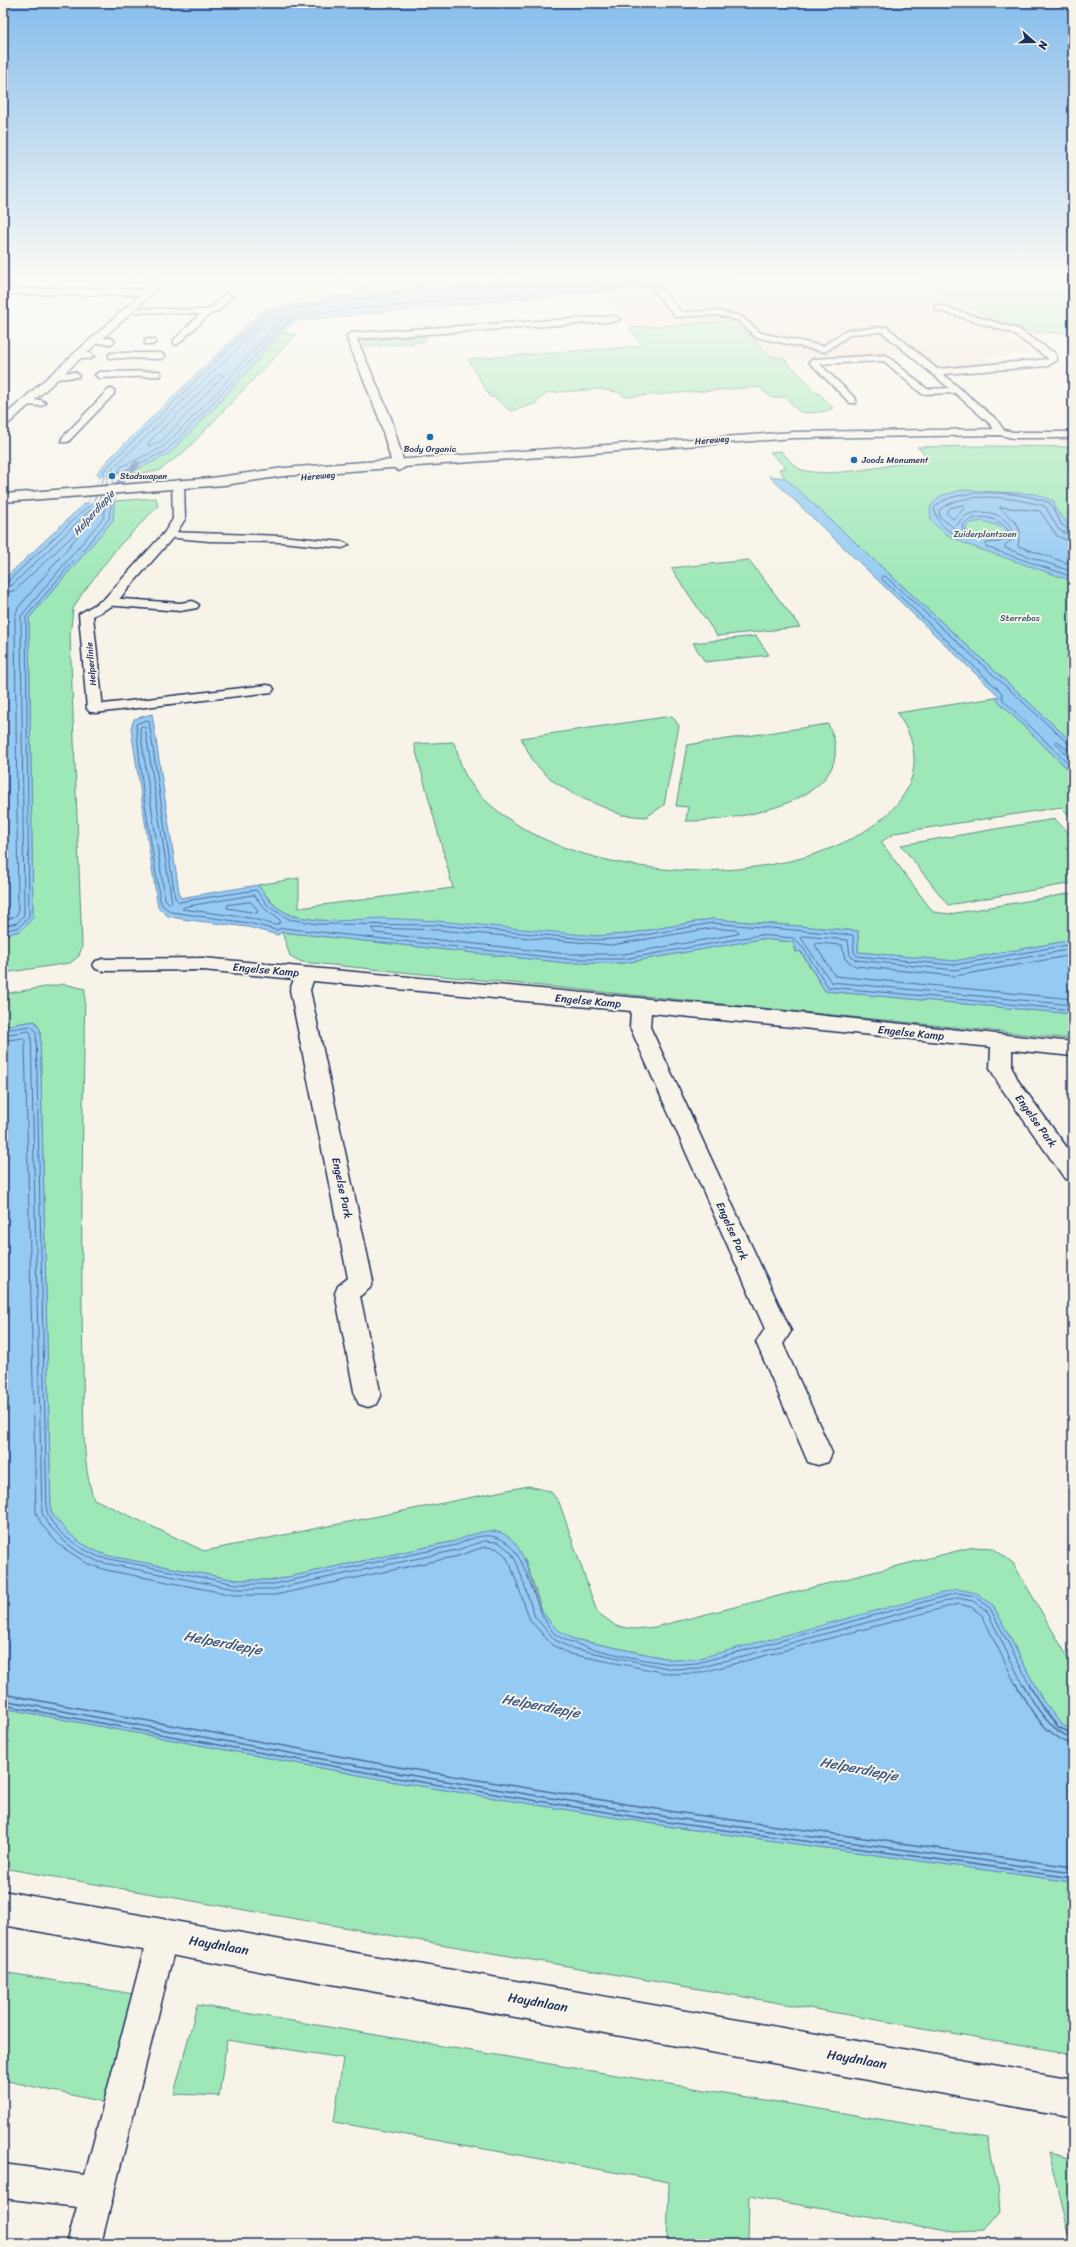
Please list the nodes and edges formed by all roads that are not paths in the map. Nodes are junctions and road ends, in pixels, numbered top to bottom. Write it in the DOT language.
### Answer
graph roads {
  1 [pos="53,379"];
  2 [pos="368,379"];
  3 [pos="830,379"];
  4 [pos="911,379"];
  5 [pos="944,379"];
  6 [pos="958,390"];
  7 [pos="111,392"];
  8 [pos="853,401"];
  9 [pos="27,403"];
  10 [pos="41,403"];
  11 [pos="88,406"];
  12 [pos="98,406"];
  13 [pos="3,423"];
  14 [pos="1073,430"];
  15 [pos="1000,432"];
  16 [pos="1073,435"];
  17 [pos="65,440"];
  18 [pos="399,466"];
  19 [pos="178,484"];
  20 [pos="3,498"];
  21 [pos="169,535"];
  22 [pos="343,546"];
  23 [pos="111,599"];
  24 [pos="268,689"];
  25 [pos="95,709"];
  26 [pos="103,965"];
  27 [pos="305,974"];
  28 [pos="642,1006"];
  29 [pos="1002,1043"];
  30 [pos="1073,1049"];
  31 [pos="1073,1173"];
  32 [pos="368,1396"];
  33 [pos="818,1453"];
  34 [pos="3,1908"];
  35 [pos="163,1935"];
  36 [pos="1073,2098"];
  37 [pos="3,2181"];
  38 [pos="98,2193"];
  39 [pos="84,2244"];
  1 -- 9 [label="street"];
  2 -- 18 [label="street"];
  3 -- 8 [label="lane"];
  4 -- 6 [label="lane"];
  5 -- 6 [label="lane"];
  6 -- 15 [label="lane"];
  7 -- 12 [label="lane"];
  9 -- 10 [label="lane"];
  9 -- 13 [label="street"];
  11 -- 12 [label="lane"];
  12 -- 17 [label="lane"];
  14 -- 15 [label="street, Hereweg"];
  15 -- 16 [label="street, Hereweg"];
  15 -- 18 [label="street, Hereweg"];
  18 -- 19 [label="street, Hereweg"];
  19 -- 20 [label="street, Hereweg"];
  19 -- 21 [label="street, Helperlinie"];
  21 -- 22 [label="lane"];
  21 -- 23 [label="street, Helperlinie"];
  23 -- 23 [label="lane"];
  23 -- 25 [label="street, Helperlinie"];
  24 -- 25 [label="lane, Helperlinie"];
  26 -- 27 [label="street, Engelse Kamp"];
  27 -- 28 [label="street, Engelse Kamp"];
  27 -- 32 [label="street, Engelse Park"];
  28 -- 29 [label="street, Engelse Kamp"];
  28 -- 33 [label="street, Engelse Park"];
  29 -- 30 [label="street, Engelse Kamp"];
  29 -- 31 [label="street, Engelse Park"];
  34 -- 35 [label="street, Haydnlaan"];
  35 -- 36 [label="street, Haydnlaan"];
  35 -- 38 [label="lane"];
  37 -- 38 [label="lane"];
  38 -- 39 [label="lane"];
}
